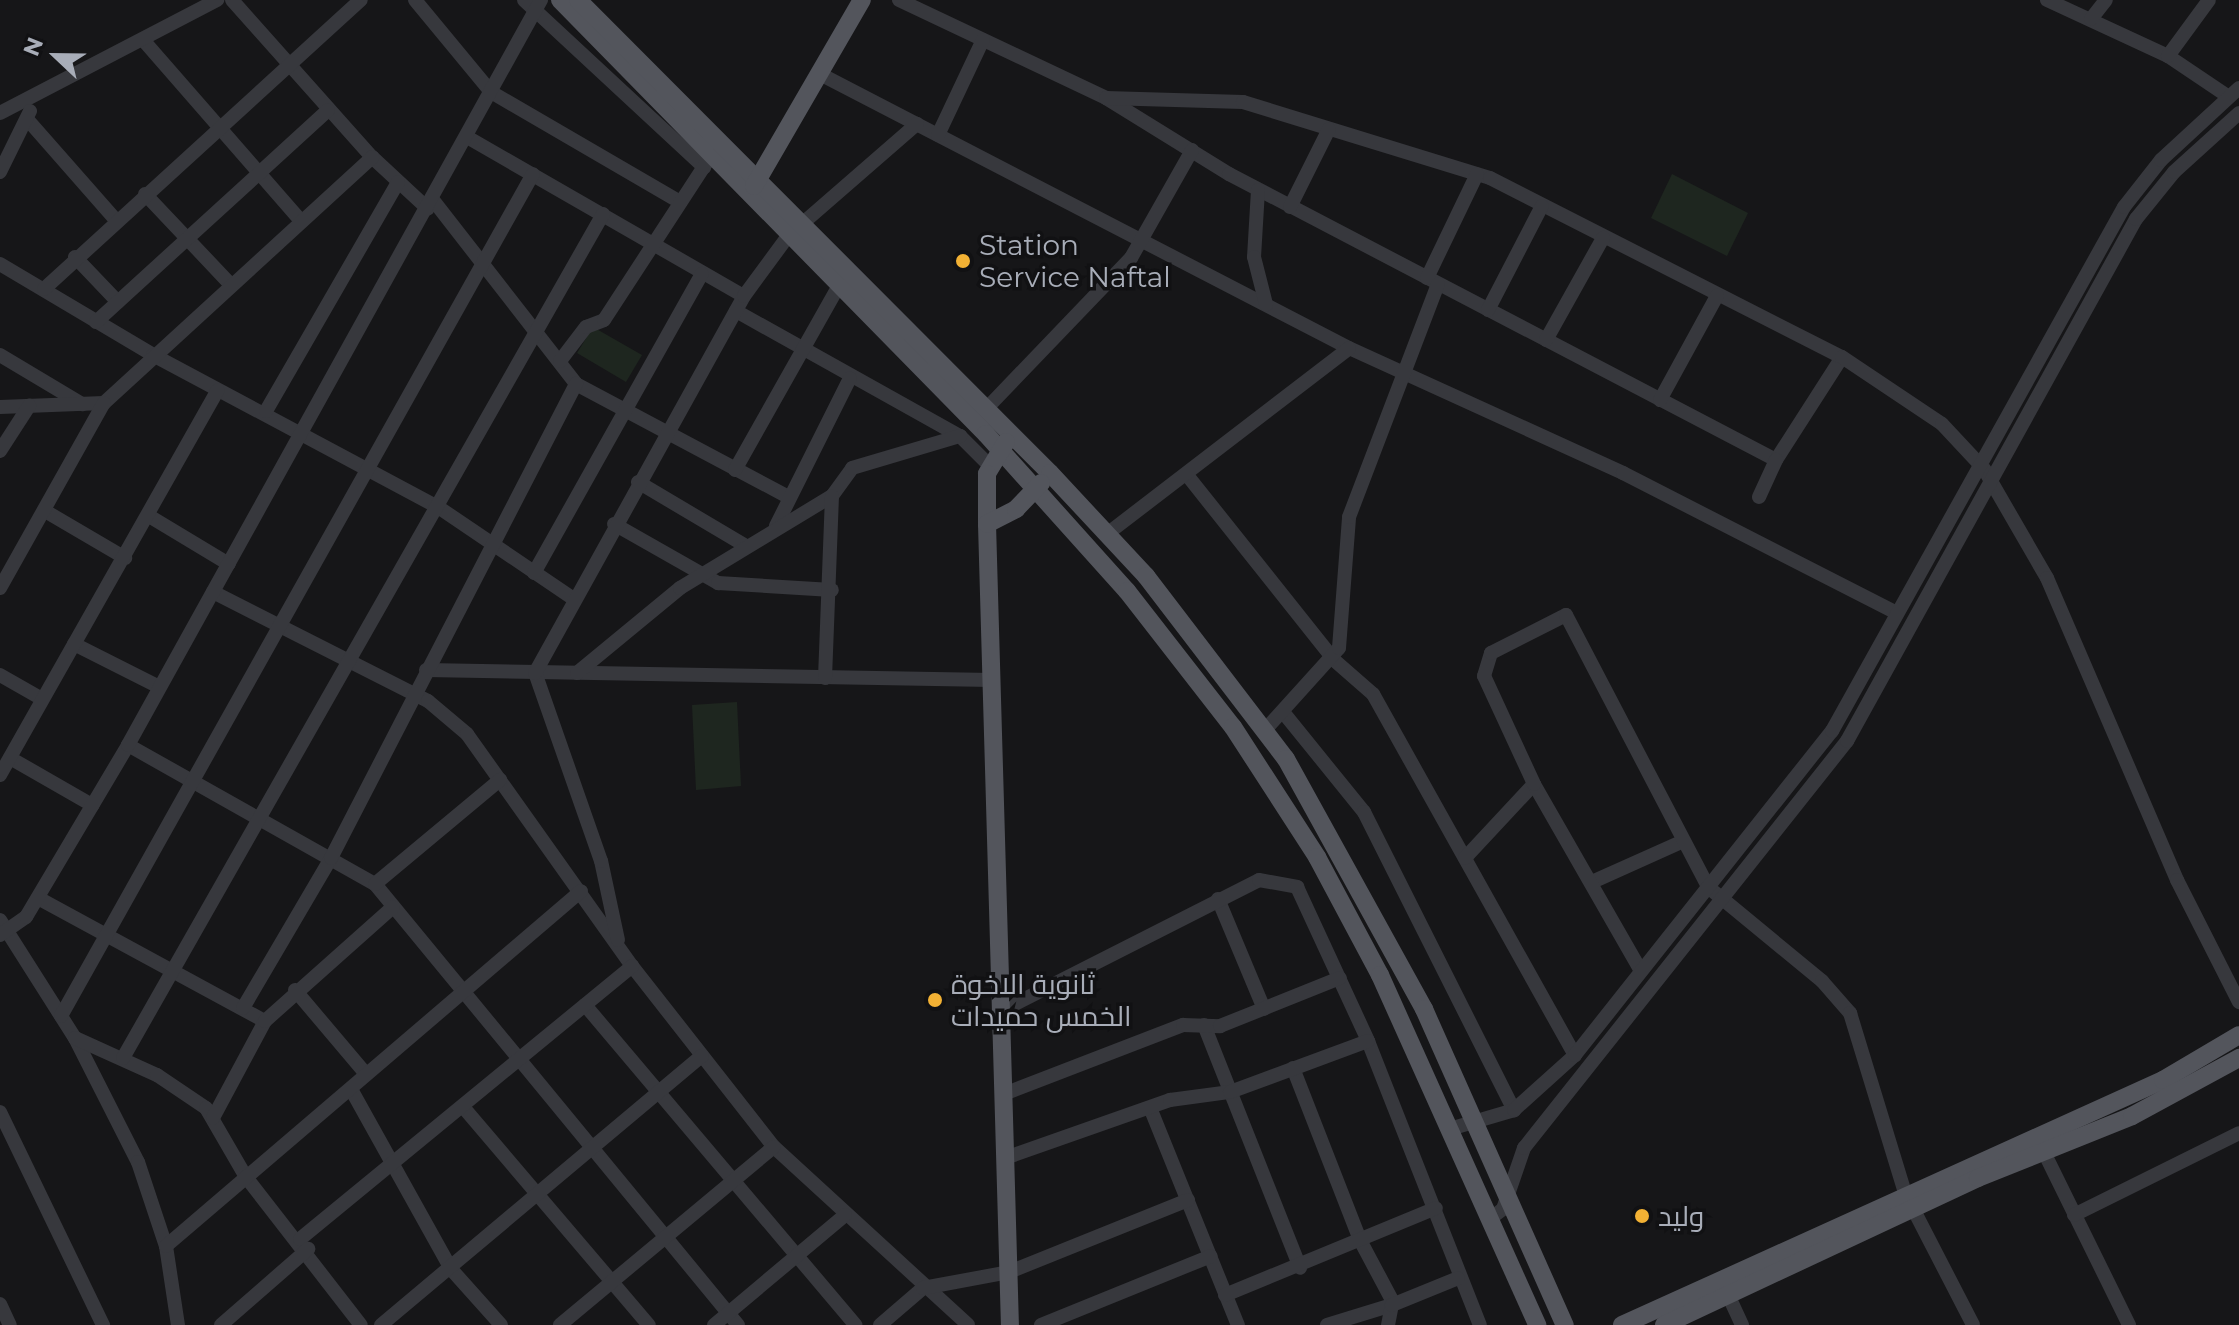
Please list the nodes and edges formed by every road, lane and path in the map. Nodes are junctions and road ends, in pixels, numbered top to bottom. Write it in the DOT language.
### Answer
graph roads {
  1 [pos="217,0"];
  2 [pos="232,0"];
  3 [pos="361,0"];
  4 [pos="415,0"];
  5 [pos="560,0"];
  6 [pos="578,0"];
  7 [pos="862,0"];
  8 [pos="899,0"];
  9 [pos="2047,0"];
  10 [pos="2106,0"];
  11 [pos="2209,0"];
  12 [pos="534,4"];
  13 [pos="2091,19"];
  14 [pos="596,36"];
  15 [pos="983,40"];
  16 [pos="144,41"];
  17 [pos="581,54"];
  18 [pos="2168,56"];
  19 [pos="289,65"];
  20 [pos="820,74"];
  21 [pos="491,92"];
  22 [pos="2234,93"];
  23 [pos="34,96"];
  24 [pos="1106,98"];
  25 [pos="328,110"];
  26 [pos="0,113"];
  27 [pos="2239,113"];
  28 [pos="27,119"];
  29 [pos="917,124"];
  30 [pos="218,129"];
  31 [pos="1329,129"];
  32 [pos="938,135"];
  33 [pos="467,137"];
  34 [pos="1192,150"];
  35 [pos="372,157"];
  36 [pos="708,160"];
  37 [pos="0,172"];
  38 [pos="533,174"];
  39 [pos="1477,174"];
  40 [pos="259,176"];
  41 [pos="398,182"];
  42 [pos="755,184"];
  43 [pos="1258,190"];
  44 [pos="145,194"];
  45 [pos="680,202"];
  46 [pos="431,205"];
  47 [pos="1542,206"];
  48 [pos="1290,207"];
  49 [pos="603,214"];
  50 [pos="115,219"];
  51 [pos="301,221"];
  52 [pos="806,222"];
  53 [pos="788,236"];
  54 [pos="1603,238"];
  55 [pos="189,239"];
  56 [pos="1145,240"];
  57 [pos="656,242"];
  58 [pos="75,257"];
  59 [pos="0,264"];
  60 [pos="849,267"];
  61 [pos="484,268"];
  62 [pos="702,274"];
  63 [pos="1432,281"];
  64 [pos="231,285"];
  65 [pos="838,287"];
  66 [pos="44,289"];
  67 [pos="744,296"];
  68 [pos="1717,296"];
  69 [pos="118,302"];
  70 [pos="1266,304"];
  71 [pos="1488,310"];
  72 [pos="736,311"];
  73 [pos="96,322"];
  74 [pos="535,328"];
  75 [pos="1546,340"];
  76 [pos="1349,348"];
  77 [pos="800,352"];
  78 [pos="0,355"];
  79 [pos="153,355"];
  80 [pos="1842,357"];
  81 [pos="560,361"];
  82 [pos="1399,373"];
  83 [pos="850,378"];
  84 [pos="576,384"];
  85 [pos="218,390"];
  86 [pos="1660,400"];
  87 [pos="104,403"];
  88 [pos="84,404"];
  89 [pos="29,406"];
  90 [pos="0,407"];
  91 [pos="987,408"];
  92 [pos="266,411"];
  93 [pos="622,412"];
  94 [pos="302,430"];
  95 [pos="664,434"];
  96 [pos="1013,434"];
  97 [pos="960,436"];
  98 [pos="999,449"];
  99 [pos="0,451"];
  100 [pos="1776,460"];
  101 [pos="1979,461"];
  102 [pos="989,465"];
  103 [pos="372,470"];
  104 [pos="735,470"];
  105 [pos="1050,473"];
  106 [pos="1187,475"];
  107 [pos="1991,479"];
  108 [pos="638,482"];
  109 [pos="1035,491"];
  110 [pos="787,496"];
  111 [pos="832,496"];
  112 [pos="1759,497"];
  113 [pos="438,507"];
  114 [pos="45,511"];
  115 [pos="149,516"];
  116 [pos="614,524"];
  117 [pos="987,524"];
  118 [pos="776,526"];
  119 [pos="1107,534"];
  120 [pos="490,543"];
  121 [pos="746,546"];
  122 [pos="125,558"];
  123 [pos="229,564"];
  124 [pos="705,571"];
  125 [pos="534,573"];
  126 [pos="2,580"];
  127 [pos="832,590"];
  128 [pos="213,592"];
  129 [pos="574,599"];
  130 [pos="1896,613"];
  131 [pos="285,626"];
  132 [pos="74,644"];
  133 [pos="1334,660"];
  134 [pos="352,662"];
  135 [pos="426,670"];
  136 [pos="535,673"];
  137 [pos="577,673"];
  138 [pos="0,675"];
  139 [pos="825,678"];
  140 [pos="992,680"];
  141 [pos="159,687"];
  142 [pos="415,694"];
  143 [pos="42,699"];
  144 [pos="1283,712"];
  145 [pos="1265,730"];
  146 [pos="128,745"];
  147 [pos="10,758"];
  148 [pos="0,775"];
  149 [pos="500,780"];
  150 [pos="1534,784"];
  151 [pos="195,785"];
  152 [pos="92,805"];
  153 [pos="261,822"];
  154 [pos="1679,843"];
  155 [pos="331,858"];
  156 [pos="1465,858"];
  157 [pos="1592,882"];
  158 [pos="375,884"];
  159 [pos="1708,887"];
  160 [pos="581,891"];
  161 [pos="38,898"];
  162 [pos="1218,899"];
  163 [pos="1722,900"];
  164 [pos="393,907"];
  165 [pos="2,929"];
  166 [pos="107,936"];
  167 [pos="619,945"];
  168 [pos="632,966"];
  169 [pos="1641,971"];
  170 [pos="171,972"];
  171 [pos="1340,978"];
  172 [pos="295,990"];
  173 [pos="461,990"];
  174 [pos="2239,1002"];
  175 [pos="585,1005"];
  176 [pos="243,1008"];
  177 [pos="1264,1009"];
  178 [pos="1001,1011"];
  179 [pos="61,1016"];
  180 [pos="265,1021"];
  181 [pos="1204,1025"];
  182 [pos="2239,1035"];
  183 [pos="75,1038"];
  184 [pos="1368,1041"];
  185 [pos="1575,1055"];
  186 [pos="702,1056"];
  187 [pos="123,1058"];
  188 [pos="2239,1058"];
  189 [pos="518,1059"];
  190 [pos="1293,1068"];
  191 [pos="366,1074"];
  192 [pos="352,1091"];
  193 [pos="1230,1092"];
  194 [pos="664,1094"];
  195 [pos="1004,1094"];
  196 [pos="464,1108"];
  197 [pos="1151,1110"];
  198 [pos="1514,1110"];
  199 [pos="0,1112"];
  200 [pos="213,1118"];
  201 [pos="1477,1121"];
  202 [pos="1453,1128"];
  203 [pos="2239,1133"];
  204 [pos="2035,1135"];
  205 [pos="6,1142"];
  206 [pos="774,1147"];
  207 [pos="592,1151"];
  208 [pos="2043,1152"];
  209 [pos="1008,1157"];
  210 [pos="396,1162"];
  211 [pos="246,1177"];
  212 [pos="734,1178"];
  213 [pos="1509,1194"];
  214 [pos="540,1199"];
  215 [pos="1188,1200"];
  216 [pos="1909,1202"];
  217 [pos="1436,1208"];
  218 [pos="845,1215"];
  219 [pos="2074,1215"];
  220 [pos="1491,1218"];
  221 [pos="665,1239"];
  222 [pos="1360,1240"];
  223 [pos="304,1244"];
  224 [pos="166,1246"];
  225 [pos="799,1253"];
  226 [pos="1211,1256"];
  227 [pos="1300,1268"];
  228 [pos="451,1269"];
  229 [pos="1009,1272"];
  230 [pos="1458,1278"];
  231 [pos="614,1286"];
  232 [pos="1724,1286"];
  233 [pos="923,1288"];
  234 [pos="1225,1295"];
  235 [pos="0,1304"];
  236 [pos="1393,1304"];
  237 [pos="732,1320"];
  238 [pos="1058,1322"];
  239 [pos="10,1325"];
  240 [pos="103,1325"];
  241 [pos="178,1325"];
  242 [pos="221,1325"];
  243 [pos="361,1325"];
  244 [pos="381,1325"];
  245 [pos="501,1325"];
  246 [pos="560,1325"];
  247 [pos="649,1325"];
  248 [pos="714,1325"];
  249 [pos="855,1325"];
  250 [pos="880,1325"];
  251 [pos="968,1325"];
  252 [pos="1010,1325"];
  253 [pos="1041,1325"];
  254 [pos="1238,1325"];
  255 [pos="1327,1325"];
  256 [pos="1388,1325"];
  257 [pos="1480,1325"];
  258 [pos="1537,1325"];
  259 [pos="1565,1325"];
  260 [pos="1622,1325"];
  261 [pos="1664,1325"];
  262 [pos="1742,1325"];
  263 [pos="1973,1325"];
  264 [pos="2129,1325"];
  1 -- 16 [label="street"];
  2 -- 19 [label="street"];
  3 -- 19 [label="street"];
  4 -- 21 [label="street"];
  5 -- 14 [label="main road"];
  6 -- 42 [label="main road"];
  7 -- 20 [label="main road"];
  8 -- 15 [label="street"];
  9 -- 13 [label="street"];
  10 -- 13 [label="street"];
  11 -- 18 [label="street"];
  12 -- 17 [label="street"];
  12 -- 21 [label="street"];
  13 -- 18 [label="street"];
  14 -- 17 [label="street"];
  14 -- 36 [label="main road"];
  15 -- 24 [label="street"];
  15 -- 32 [label="street"];
  16 -- 23 [label="street"];
  16 -- 30 [label="street"];
  17 -- 36 [label="street"];
  18 -- 22 [label="street"];
  19 -- 25 [label="street"];
  19 -- 30 [label="street"];
  20 -- 29 [label="street"];
  20 -- 42 [label="main road"];
  21 -- 33 [label="street"];
  21 -- 45 [label="street"];
  22 -- 101 [label="street"];
  23 -- 26 [label="street"];
  23 -- 28 [label="street"];
  24 -- 31 [label="street"];
  24 -- 34 [label="street"];
  25 -- 35 [label="street"];
  25 -- 40 [label="street"];
  27 -- 107 [label="street"];
  28 -- 37 [label="street"];
  28 -- 50 [label="street"];
  29 -- 32 [label="street"];
  29 -- 52 [label="street"];
  30 -- 40 [label="street"];
  30 -- 44 [label="street"];
  31 -- 39 [label="street"];
  31 -- 48 [label="street"];
  32 -- 56 [label="street"];
  33 -- 38 [label="street"];
  33 -- 46 [label="street"];
  34 -- 43 [label="street"];
  34 -- 56 [label="street"];
  35 -- 41 [label="street"];
  35 -- 51 [label="street"];
  36 -- 42 [label="main road"];
  36 -- 45 [label="street"];
  38 -- 49 [label="street"];
  38 -- 61 [label="street"];
  39 -- 47 [label="street"];
  39 -- 63 [label="street"];
  40 -- 51 [label="street"];
  40 -- 55 [label="street"];
  41 -- 46 [label="street"];
  41 -- 92 [label="street"];
  42 -- 52 [label="main road"];
  42 -- 53 [label="main road"];
  43 -- 48 [label="street"];
  43 -- 70 [label="street"];
  44 -- 50 [label="street"];
  44 -- 55 [label="street"];
  45 -- 57 [label="street"];
  46 -- 61 [label="street"];
  46 -- 94 [label="street"];
  47 -- 54 [label="street"];
  47 -- 71 [label="street"];
  48 -- 63 [label="street"];
  49 -- 57 [label="street"];
  49 -- 74 [label="street"];
  50 -- 58 [label="street"];
  51 -- 64 [label="street"];
  52 -- 53 [label="street"];
  52 -- 60 [label="main road"];
  53 -- 65 [label="main road"];
  53 -- 67 [label="street"];
  54 -- 68 [label="street"];
  54 -- 75 [label="street"];
  55 -- 64 [label="street"];
  55 -- 69 [label="street"];
  56 -- 70 [label="street"];
  56 -- 91 [label="street"];
  57 -- 62 [label="street"];
  57 -- 81 [label="street"];
  58 -- 66 [label="street"];
  58 -- 69 [label="street"];
  59 -- 66 [label="street"];
  60 -- 65 [label="street"];
  60 -- 91 [label="main road"];
  61 -- 74 [label="street"];
  61 -- 103 [label="street"];
  62 -- 67 [label="street"];
  62 -- 93 [label="street"];
  63 -- 71 [label="street"];
  63 -- 82 [label="street"];
  64 -- 79 [label="street"];
  65 -- 77 [label="street"];
  65 -- 98 [label="main road"];
  66 -- 73 [label="street"];
  67 -- 72 [label="street"];
  68 -- 80 [label="street"];
  68 -- 86 [label="street"];
  69 -- 73 [label="street"];
  70 -- 76 [label="street"];
  71 -- 75 [label="street"];
  72 -- 77 [label="street"];
  72 -- 95 [label="street"];
  73 -- 79 [label="street"];
  74 -- 81 [label="street"];
  74 -- 113 [label="street"];
  75 -- 86 [label="street"];
  76 -- 82 [label="street"];
  76 -- 106 [label="street"];
  77 -- 83 [label="street"];
  77 -- 104 [label="street"];
  78 -- 88 [label="street"];
  79 -- 85 [label="street"];
  79 -- 87 [label="street"];
  80 -- 100 [label="street"];
  80 -- 101 [label="street"];
  81 -- 84 [label="street"];
  82 -- 130 [label="street"];
  82 -- 133 [label="street"];
  83 -- 97 [label="street"];
  83 -- 110 [label="street"];
  84 -- 93 [label="street"];
  84 -- 120 [label="street"];
  85 -- 92 [label="street"];
  85 -- 115 [label="street"];
  86 -- 100 [label="street"];
  87 -- 88 [label="street"];
  87 -- 114 [label="street"];
  88 -- 89 [label="street"];
  89 -- 90 [label="street"];
  89 -- 99 [label="street"];
  91 -- 96 [label="main road"];
  92 -- 94 [label="street"];
  93 -- 95 [label="street"];
  93 -- 125 [label="street"];
  94 -- 103 [label="street"];
  94 -- 123 [label="street"];
  95 -- 104 [label="street"];
  95 -- 108 [label="street"];
  96 -- 98 [label="main road"];
  96 -- 105 [label="main road"];
  97 -- 102 [label="street"];
  97 -- 111 [label="street"];
  98 -- 102 [label="main road"];
  98 -- 109 [label="main road"];
  100 -- 112 [label="street"];
  101 -- 107 [label="street"];
  101 -- 130 [label="street"];
  102 -- 117 [label="main road"];
  103 -- 113 [label="street"];
  103 -- 131 [label="street"];
  104 -- 110 [label="street"];
  105 -- 109 [label="main road"];
  105 -- 119 [label="main road"];
  106 -- 119 [label="street"];
  106 -- 133 [label="street"];
  107 -- 163 [label="street"];
  107 -- 174 [label="street"];
  108 -- 116 [label="street"];
  108 -- 121 [label="street"];
  109 -- 117 [label="main road"];
  109 -- 202 [label="main road"];
  110 -- 118 [label="street"];
  111 -- 118 [label="street"];
  111 -- 127 [label="street"];
  113 -- 120 [label="street"];
  113 -- 134 [label="street"];
  114 -- 122 [label="street"];
  114 -- 126 [label="street"];
  115 -- 122 [label="street"];
  115 -- 123 [label="street"];
  116 -- 124 [label="street"];
  116 -- 129 [label="street"];
  117 -- 140 [label="main road"];
  118 -- 121 [label="street"];
  119 -- 145 [label="main road"];
  120 -- 125 [label="street"];
  120 -- 135 [label="street"];
  121 -- 124 [label="street"];
  122 -- 132 [label="street"];
  123 -- 128 [label="street"];
  124 -- 127 [label="street"];
  124 -- 137 [label="street"];
  125 -- 129 [label="street"];
  127 -- 139 [label="street"];
  128 -- 131 [label="street"];
  128 -- 141 [label="street"];
  129 -- 136 [label="street"];
  130 -- 159 [label="street"];
  131 -- 134 [label="street"];
  131 -- 151 [label="street"];
  132 -- 141 [label="street"];
  132 -- 143 [label="street"];
  133 -- 144 [label="street"];
  133 -- 156 [label="street"];
  134 -- 142 [label="street"];
  134 -- 153 [label="street"];
  135 -- 136 [label="street"];
  135 -- 142 [label="street"];
  136 -- 137 [label="street"];
  136 -- 167 [label="street"];
  137 -- 139 [label="street"];
  138 -- 143 [label="street"];
  139 -- 140 [label="street"];
  140 -- 178 [label="main road"];
  141 -- 146 [label="street"];
  142 -- 149 [label="street"];
  142 -- 155 [label="street"];
  143 -- 147 [label="street"];
  144 -- 145 [label="street"];
  144 -- 198 [label="street"];
  145 -- 201 [label="main road"];
  146 -- 151 [label="street"];
  146 -- 152 [label="street"];
  147 -- 148 [label="street"];
  147 -- 152 [label="street"];
  149 -- 158 [label="street"];
  149 -- 160 [label="street"];
  150 -- 154 [label="street"];
  150 -- 156 [label="street"];
  150 -- 157 [label="street"];
  151 -- 153 [label="street"];
  151 -- 166 [label="street"];
  152 -- 161 [label="street"];
  153 -- 155 [label="street"];
  153 -- 170 [label="street"];
  154 -- 157 [label="street"];
  154 -- 159 [label="street"];
  155 -- 158 [label="street"];
  155 -- 176 [label="street"];
  156 -- 185 [label="street"];
  157 -- 169 [label="street"];
  158 -- 164 [label="street"];
  159 -- 163 [label="street"];
  159 -- 169 [label="street"];
  160 -- 167 [label="street"];
  160 -- 173 [label="street"];
  161 -- 165 [label="street"];
  161 -- 166 [label="street"];
  162 -- 171 [label="street"];
  162 -- 177 [label="street"];
  162 -- 178 [label="street"];
  163 -- 213 [label="street"];
  163 -- 216 [label="street"];
  164 -- 172 [label="street"];
  164 -- 173 [label="street"];
  165 -- 179 [label="street"];
  166 -- 170 [label="street"];
  166 -- 179 [label="street"];
  167 -- 168 [label="street"];
  168 -- 175 [label="street"];
  168 -- 186 [label="street"];
  169 -- 185 [label="street"];
  170 -- 176 [label="street"];
  170 -- 187 [label="street"];
  171 -- 177 [label="street"];
  171 -- 184 [label="street"];
  172 -- 180 [label="street"];
  172 -- 191 [label="street"];
  173 -- 189 [label="street"];
  173 -- 191 [label="street"];
  175 -- 189 [label="street"];
  175 -- 194 [label="street"];
  176 -- 180 [label="street"];
  177 -- 181 [label="street"];
  178 -- 195 [label="main road"];
  179 -- 183 [label="street"];
  180 -- 200 [label="street"];
  181 -- 193 [label="street"];
  181 -- 195 [label="street"];
  182 -- 204 [label="main road"];
  183 -- 187 [label="street"];
  183 -- 224 [label="street"];
  184 -- 190 [label="street"];
  184 -- 217 [label="street"];
  185 -- 198 [label="street"];
  186 -- 194 [label="street"];
  186 -- 206 [label="street"];
  187 -- 200 [label="street"];
  188 -- 208 [label="main road"];
  189 -- 196 [label="street"];
  189 -- 207 [label="street"];
  190 -- 193 [label="street"];
  190 -- 222 [label="street"];
  191 -- 192 [label="street"];
  192 -- 210 [label="street"];
  192 -- 211 [label="street"];
  193 -- 197 [label="street"];
  193 -- 227 [label="street"];
  194 -- 207 [label="street"];
  194 -- 212 [label="street"];
  195 -- 209 [label="main road"];
  196 -- 210 [label="street"];
  196 -- 214 [label="street"];
  197 -- 209 [label="street"];
  197 -- 215 [label="street"];
  198 -- 201 [label="street"];
  199 -- 205 [label="street"];
  200 -- 211 [label="street"];
  201 -- 202 [label="street"];
  201 -- 213 [label="main road"];
  202 -- 220 [label="main road"];
  203 -- 219 [label="street"];
  204 -- 208 [label="street"];
  204 -- 216 [label="main road"];
  205 -- 240 [label="street"];
  206 -- 212 [label="street"];
  206 -- 218 [label="street"];
  207 -- 214 [label="street"];
  207 -- 221 [label="street"];
  208 -- 216 [label="main road"];
  208 -- 219 [label="street"];
  209 -- 229 [label="main road"];
  210 -- 223 [label="street"];
  210 -- 228 [label="street"];
  211 -- 223 [label="street"];
  211 -- 224 [label="street"];
  212 -- 221 [label="street"];
  212 -- 225 [label="street"];
  213 -- 220 [label="street"];
  213 -- 259 [label="main road"];
  214 -- 228 [label="street"];
  214 -- 231 [label="street"];
  215 -- 226 [label="street"];
  215 -- 229 [label="street"];
  216 -- 232 [label="main road"];
  216 -- 263 [label="street"];
  217 -- 222 [label="street"];
  217 -- 230 [label="street"];
  218 -- 225 [label="street"];
  218 -- 233 [label="street"];
  219 -- 264 [label="street"];
  220 -- 258 [label="main road"];
  221 -- 231 [label="street"];
  221 -- 237 [label="street"];
  222 -- 227 [label="street"];
  222 -- 236 [label="street"];
  223 -- 242 [label="street"];
  223 -- 243 [label="street"];
  224 -- 241 [label="street"];
  225 -- 237 [label="street"];
  225 -- 249 [label="street"];
  226 -- 234 [label="street"];
  226 -- 238 [label="street"];
  227 -- 234 [label="street"];
  228 -- 244 [label="street"];
  228 -- 245 [label="street"];
  229 -- 233 [label="street"];
  229 -- 252 [label="main road"];
  230 -- 236 [label="street"];
  230 -- 257 [label="street"];
  231 -- 246 [label="street"];
  231 -- 247 [label="street"];
  232 -- 260 [label="main road"];
  232 -- 261 [label="main road"];
  232 -- 262 [label="street"];
  233 -- 250 [label="street"];
  233 -- 251 [label="street"];
  234 -- 254 [label="street"];
  235 -- 239 [label="street"];
  236 -- 255 [label="street"];
  236 -- 256 [label="street"];
  237 -- 248 [label="street"];
  238 -- 253 [label="street"];
}
